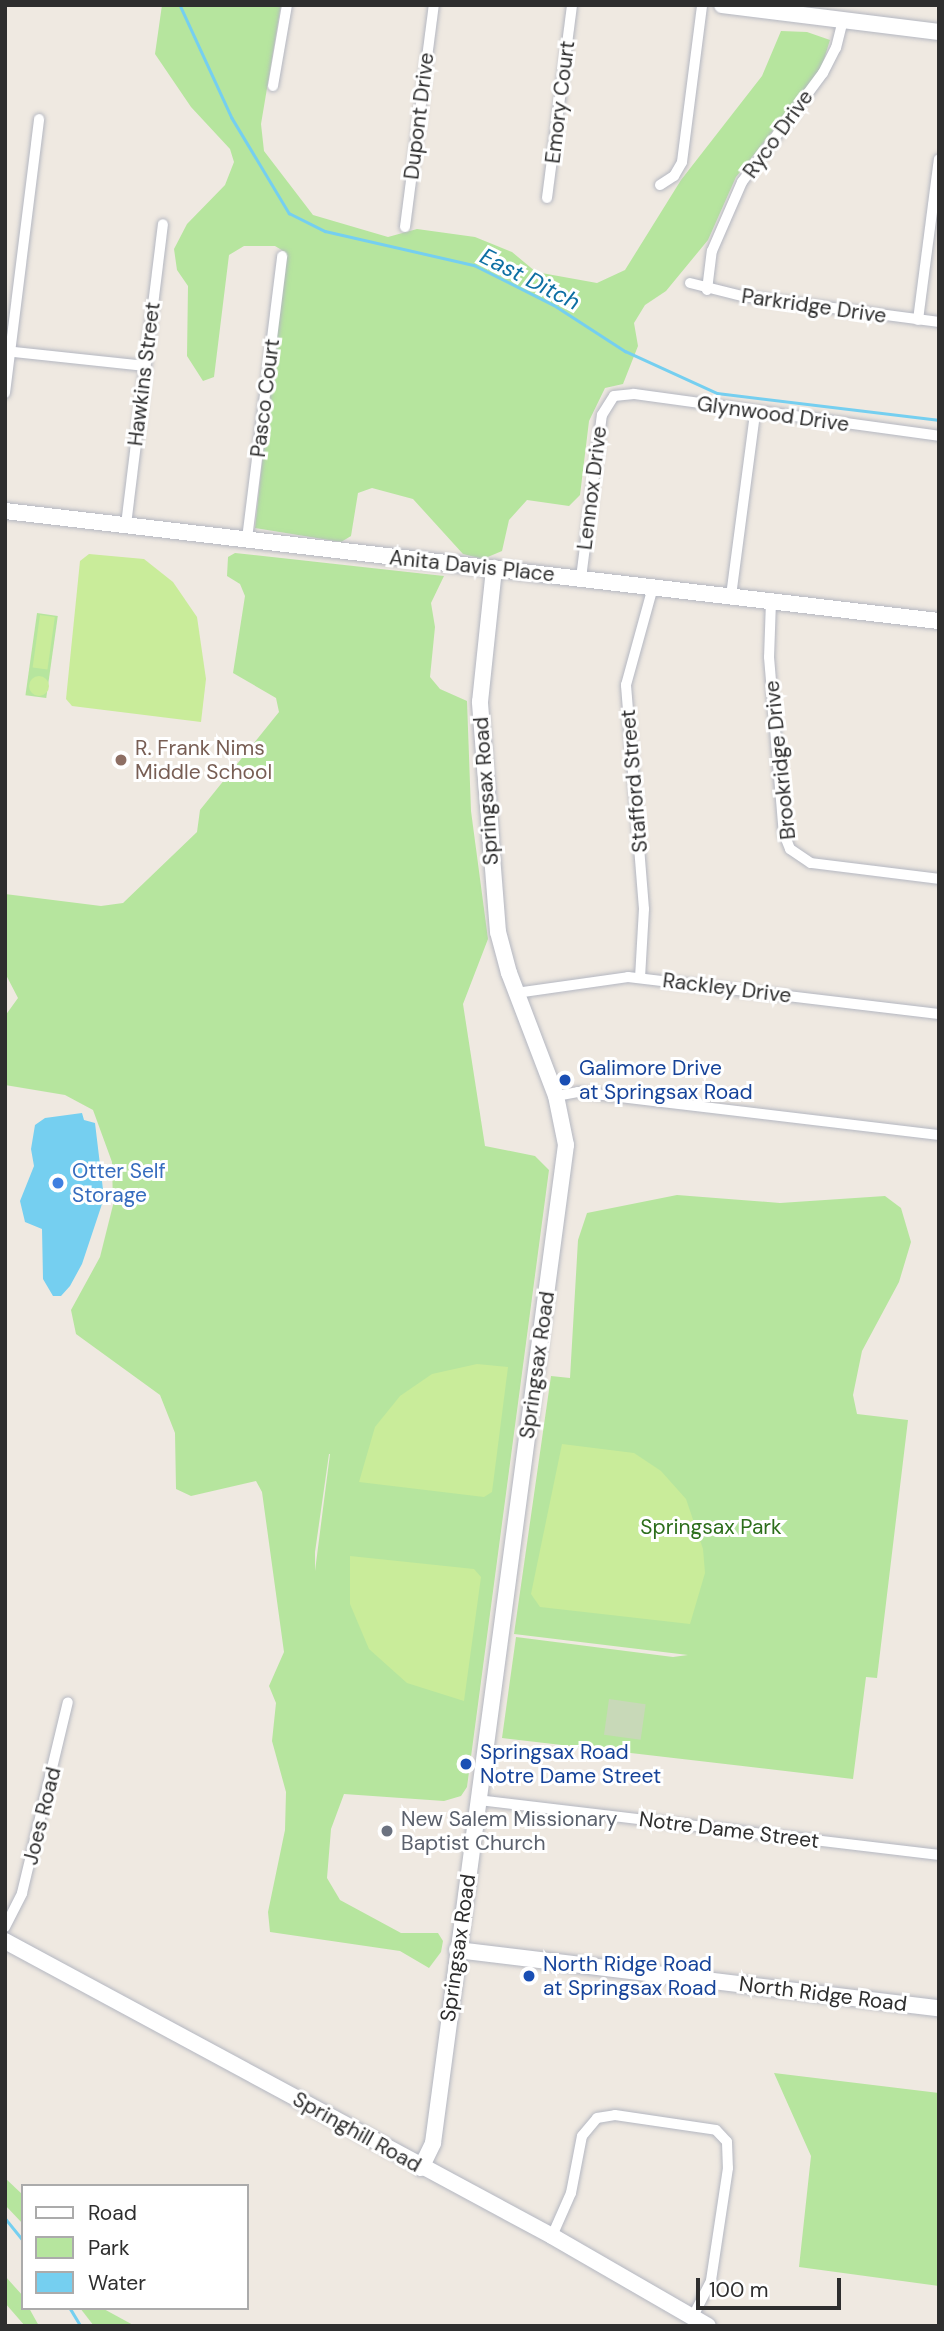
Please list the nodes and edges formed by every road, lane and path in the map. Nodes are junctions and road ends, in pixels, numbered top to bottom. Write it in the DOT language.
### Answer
graph roads {
  1 [pos="287,5"];
  2 [pos="434,5"];
  3 [pos="572,5"];
  4 [pos="702,5"];
  5 [pos="722,5"];
  6 [pos="748,7"];
  7 [pos="843,20"];
  8 [pos="939,32"];
  9 [pos="273,86"];
  10 [pos="39,119"];
  11 [pos="939,159"];
  12 [pos="660,185"];
  13 [pos="547,198"];
  14 [pos="163,224"];
  15 [pos="405,227"];
  16 [pos="282,256"];
  17 [pos="690,283"];
  18 [pos="708,290"];
  19 [pos="918,320"];
  20 [pos="939,322"];
  21 [pos="8,351"];
  22 [pos="145,366"];
  23 [pos="5,393"];
  24 [pos="610,400"];
  25 [pos="755,413"];
  26 [pos="939,436"];
  27 [pos="5,511"];
  28 [pos="126,525"];
  29 [pos="247,539"];
  30 [pos="494,568"];
  31 [pos="581,578"];
  32 [pos="653,587"];
  33 [pos="731,596"];
  34 [pos="771,601"];
  35 [pos="939,621"];
  36 [pos="939,879"];
  37 [pos="640,978"];
  38 [pos="516,993"];
  39 [pos="939,1014"];
  40 [pos="556,1096"];
  41 [pos="939,1135"];
  42 [pos="68,1702"];
  43 [pos="478,1800"];
  44 [pos="939,1855"];
  45 [pos="5,1927"];
  46 [pos="5,1941"];
  47 [pos="457,1950"];
  48 [pos="939,2008"];
  49 [pos="421,2168"];
  50 [pos="552,2236"];
  51 [pos="693,2316"];
  52 [pos="708,2326"];
  1 -- 9 [label="street"];
  2 -- 15 [label="street, Dupont Drive"];
  3 -- 13 [label="street, Emory Court"];
  4 -- 12 [label="street"];
  5 -- 6 [label="street"];
  6 -- 7 [label="street"];
  7 -- 8 [label="street"];
  7 -- 18 [label="street, Ryco Drive"];
  10 -- 21 [label="street"];
  11 -- 19 [label="street"];
  14 -- 22 [label="street, Hawkins Street"];
  16 -- 29 [label="street, Pasco Court"];
  17 -- 18 [label="street, Parkridge Drive"];
  18 -- 19 [label="street, Parkridge Drive"];
  19 -- 20 [label="street, Parkridge Drive"];
  21 -- 22 [label="street"];
  21 -- 23 [label="street"];
  22 -- 28 [label="street, Hawkins Street"];
  24 -- 25 [label="street, Glynwood Drive"];
  24 -- 31 [label="street, Lennox Drive"];
  25 -- 26 [label="street, Glynwood Drive"];
  25 -- 33 [label="street"];
  27 -- 28 [label="street, Anita Davis Place"];
  28 -- 29 [label="street, Anita Davis Place"];
  29 -- 30 [label="street, Anita Davis Place"];
  30 -- 31 [label="street, Anita Davis Place"];
  30 -- 38 [label="street, Springsax Road"];
  31 -- 32 [label="street, Anita Davis Place"];
  32 -- 33 [label="street, Anita Davis Place"];
  32 -- 37 [label="street, Stafford Street"];
  33 -- 34 [label="street, Anita Davis Place"];
  34 -- 35 [label="street, Anita Davis Place"];
  34 -- 36 [label="street, Brookridge Drive"];
  37 -- 38 [label="street, Rackley Drive"];
  37 -- 39 [label="street, Rackley Drive"];
  38 -- 40 [label="street, Springsax Road"];
  40 -- 41 [label="street"];
  40 -- 43 [label="street, Springsax Road"];
  42 -- 45 [label="street, Joes Road"];
  43 -- 44 [label="street, Notre Dame Street"];
  43 -- 47 [label="street, Springsax Road"];
  46 -- 49 [label="street, Springhill Road"];
  47 -- 48 [label="street, North Ridge Road"];
  47 -- 49 [label="street, Springsax Road"];
  49 -- 50 [label="street, Springhill Road"];
  50 -- 51 [label="street, Springhill Road"];
  50 -- 51 [label="street"];
  51 -- 52 [label="street, Springhill Road"];
}
